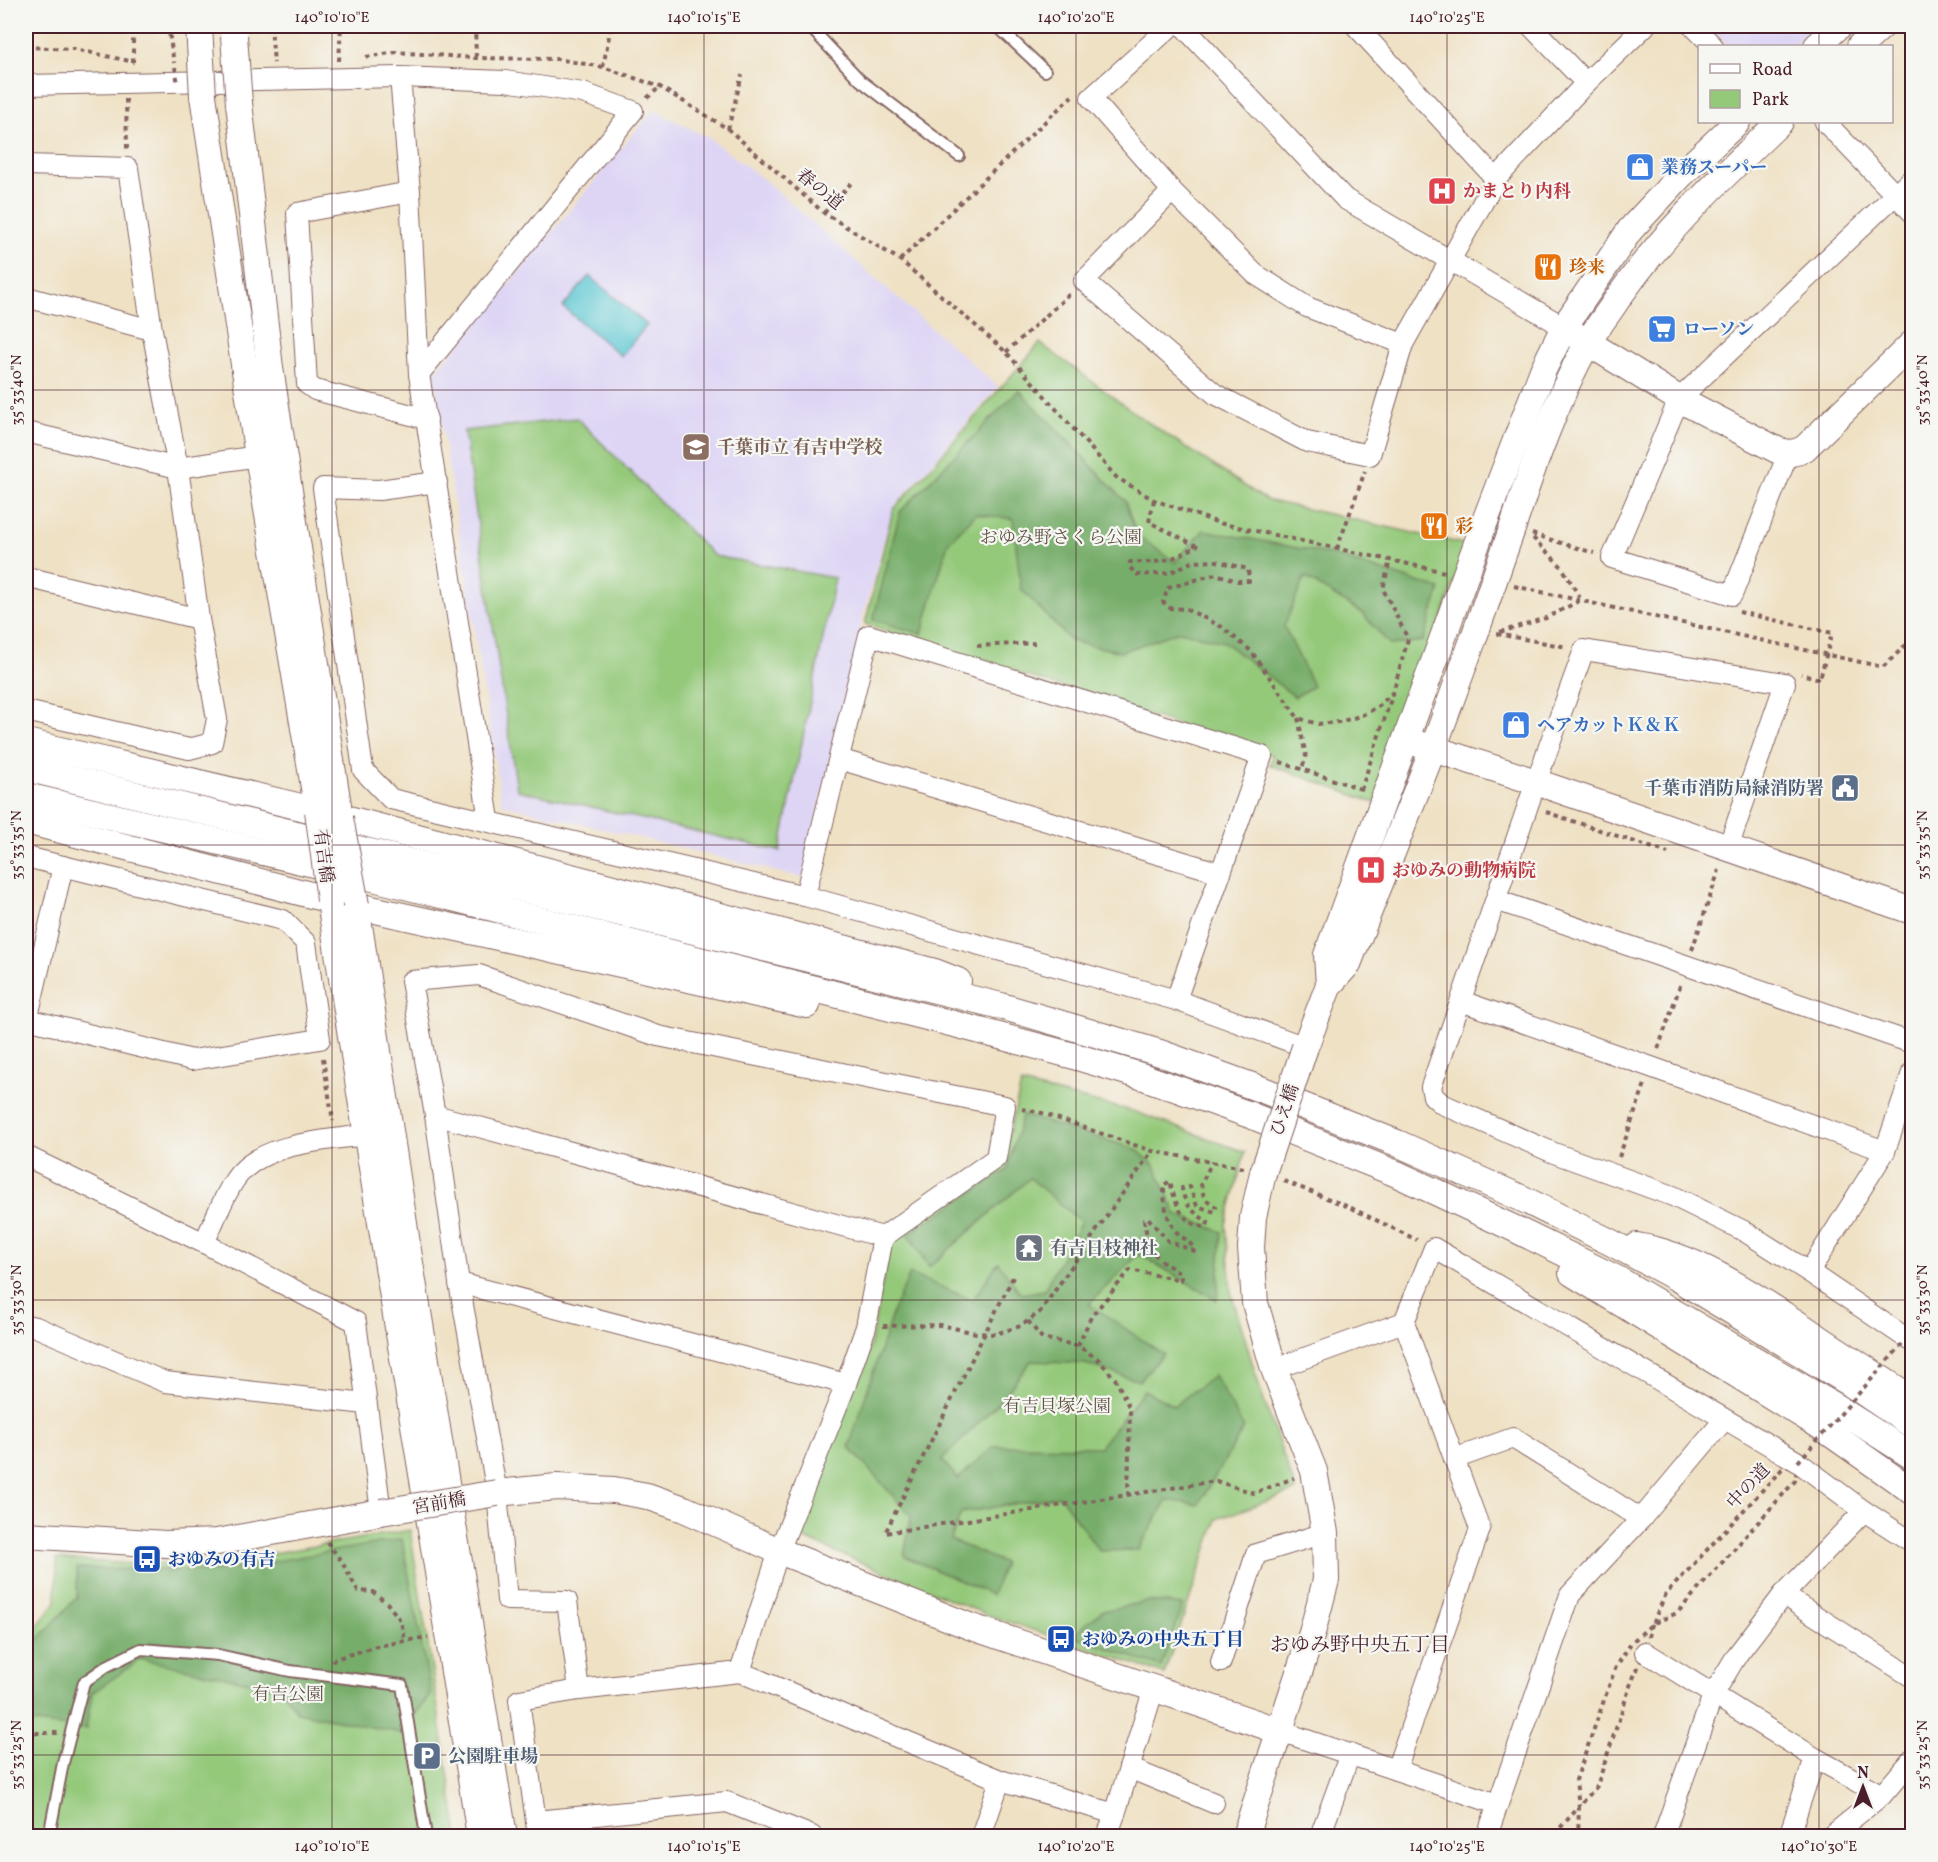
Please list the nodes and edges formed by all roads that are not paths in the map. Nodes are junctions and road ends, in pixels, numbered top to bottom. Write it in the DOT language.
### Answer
graph roads {
  1 [pos="199,26"];
  2 [pos="809,26"];
  3 [pos="997,26"];
  4 [pos="1171,26"];
  5 [pos="1183,26"];
  6 [pos="1356,26"];
  7 [pos="1531,26"];
  8 [pos="1645,26"];
  9 [pos="1693,26"];
  10 [pos="1839,26"];
  11 [pos="1882,26"];
  12 [pos="235,29"];
  13 [pos="1712,45"];
  14 [pos="1818,45"];
  15 [pos="1861,45"];
  16 [pos="1045,71"];
  17 [pos="400,77"];
  18 [pos="1586,83"];
  19 [pos="26,85"];
  20 [pos="1736,123"];
  21 [pos="1779,123"];
  22 [pos="1826,123"];
  23 [pos="959,156"];
  24 [pos="26,165"];
  25 [pos="1496,179"];
  26 [pos="1912,179"];
  27 [pos="1172,191"];
  28 [pos="410,192"];
  29 [pos="1896,194"];
  30 [pos="1912,212"];
  31 [pos="1450,260"];
  32 [pos="26,297"];
  33 [pos="1564,327"];
  34 [pos="152,330"];
  35 [pos="1587,343"];
  36 [pos="1403,344"];
  37 [pos="1912,344"];
  38 [pos="419,374"];
  39 [pos="1679,399"];
  40 [pos="427,419"];
  41 [pos="26,432"];
  42 [pos="1788,454"];
  43 [pos="258,456"];
  44 [pos="178,468"];
  45 [pos="437,482"];
  46 [pos="26,577"];
  47 [pos="199,619"];
  48 [pos="26,711"];
  49 [pos="1407,740"];
  50 [pos="26,742"];
  51 [pos="1433,749"];
  52 [pos="839,759"];
  53 [pos="26,768"];
  54 [pos="1536,782"];
  55 [pos="26,796"];
  56 [pos="329,815"];
  57 [pos="489,820"];
  58 [pos="26,821"];
  59 [pos="26,857"];
  60 [pos="1724,860"];
  61 [pos="63,866"];
  62 [pos="1221,873"];
  63 [pos="805,896"];
  64 [pos="330,900"];
  65 [pos="1496,900"];
  66 [pos="356,905"];
  67 [pos="1912,911"];
  68 [pos="1329,986"];
  69 [pos="1176,1000"];
  70 [pos="1461,1001"];
  71 [pos="1001,1006"];
  72 [pos="26,1022"];
  73 [pos="958,1025"];
  74 [pos="1912,1043"];
  75 [pos="1305,1047"];
  76 [pos="1912,1074"];
  77 [pos="435,1115"];
  78 [pos="365,1135"];
  79 [pos="1885,1151"];
  80 [pos="26,1156"];
  81 [pos="1513,1228"];
  82 [pos="883,1237"];
  83 [pos="1610,1242"];
  84 [pos="204,1243"];
  85 [pos="1809,1272"];
  86 [pos="459,1283"];
  87 [pos="1404,1322"];
  88 [pos="26,1325"];
  89 [pos="1910,1340"];
  90 [pos="1274,1369"];
  91 [pos="846,1384"];
  92 [pos="1912,1399"];
  93 [pos="366,1404"];
  94 [pos="1724,1420"];
  95 [pos="1912,1425"];
  96 [pos="1912,1456"];
  97 [pos="1454,1459"];
  98 [pos="1912,1491"];
  99 [pos="497,1493"];
  100 [pos="1864,1511"];
  101 [pos="381,1512"];
  102 [pos="1641,1519"];
  103 [pos="1324,1533"];
  104 [pos="26,1535"];
  105 [pos="1912,1542"];
  106 [pos="779,1551"];
  107 [pos="1783,1595"];
  108 [pos="1644,1652"];
  109 [pos="1221,1662"];
  110 [pos="740,1672"];
  111 [pos="1912,1677"];
  112 [pos="1154,1688"];
  113 [pos="579,1690"];
  114 [pos="1713,1695"];
  115 [pos="1280,1731"];
  116 [pos="1350,1754"];
  117 [pos="1815,1758"];
  118 [pos="1912,1760"];
  119 [pos="1129,1768"];
  120 [pos="1396,1770"];
  121 [pos="1000,1780"];
  122 [pos="1882,1796"];
  123 [pos="1214,1803"];
  124 [pos="1497,1804"];
  125 [pos="1115,1815"];
  126 [pos="537,1829"];
  127 [pos="50,1831"];
  128 [pos="426,1836"];
  129 [pos="480,1836"];
  130 [pos="504,1836"];
  131 [pos="812,1836"];
  132 [pos="981,1836"];
  133 [pos="1107,1836"];
  134 [pos="1245,1836"];
  135 [pos="1320,1836"];
  136 [pos="1488,1836"];
  137 [pos="1663,1836"];
  138 [pos="1789,1836"];
  139 [pos="1831,1836"];
  1 -- 43 [label="street, bridge"];
  2 -- 23 [label="lane"];
  3 -- 16 [label="lane"];
  4 -- 27 [label="street"];
  5 -- 31 [label="street"];
  6 -- 25 [label="street"];
  7 -- 18 [label="street"];
  8 -- 18 [label="street"];
  9 -- 13 [label="street"];
  10 -- 14 [label="street"];
  11 -- 15 [label="street"];
  12 -- 56 [label="street, bridge"];
  17 -- 19 [label="street"];
  17 -- 28 [label="street"];
  17 -- 38 [label="street"];
  18 -- 25 [label="street"];
  20 -- 33 [label="street"];
  21 -- 35 [label="street"];
  22 -- 29 [label="street"];
  24 -- 34 [label="street"];
  25 -- 31 [label="street"];
  26 -- 29 [label="street"];
  27 -- 36 [label="street"];
  27 -- 36 [label="street"];
  28 -- 38 [label="street"];
  28 -- 40 [label="street"];
  29 -- 30 [label="street"];
  29 -- 39 [label="street"];
  31 -- 33 [label="street"];
  31 -- 36 [label="street"];
  32 -- 34 [label="street"];
  33 -- 35 [label="street"];
  33 -- 49 [label="street, bridge"];
  34 -- 44 [label="street"];
  35 -- 39 [label="street"];
  35 -- 51 [label="street, bridge"];
  37 -- 42 [label="street"];
  38 -- 40 [label="street"];
  39 -- 42 [label="street"];
  39 -- 42 [label="street"];
  40 -- 45 [label="street"];
  41 -- 44 [label="street"];
  43 -- 44 [label="street"];
  43 -- 56 [label="street"];
  44 -- 47 [label="street"];
  45 -- 57 [label="street"];
  45 -- 57 [label="street"];
  46 -- 47 [label="street"];
  47 -- 48 [label="street"];
  49 -- 51 [label="street"];
  49 -- 68 [label="street"];
  50 -- 56 [label="street"];
  51 -- 54 [label="street"];
  51 -- 68 [label="street"];
  52 -- 62 [label="street"];
  52 -- 62 [label="street"];
  52 -- 63 [label="street"];
  53 -- 71 [label="street"];
  54 -- 60 [label="street"];
  54 -- 60 [label="street"];
  54 -- 65 [label="street"];
  55 -- 73 [label="street"];
  56 -- 64 [label="street, 有吉橋, bridge"];
  56 -- 66 [label="street, 有吉橋, bridge"];
  56 -- 71 [label="street"];
  57 -- 63 [label="street"];
  58 -- 64 [label="street"];
  59 -- 61 [label="street"];
  60 -- 67 [label="street"];
  61 -- 72 [label="street"];
  61 -- 72 [label="street"];
  62 -- 69 [label="street"];
  63 -- 69 [label="street"];
  64 -- 66 [label="street"];
  64 -- 78 [label="street, 有吉橋"];
  65 -- 70 [label="street"];
  65 -- 74 [label="street"];
  66 -- 73 [label="street"];
  66 -- 130 [label="street, 有吉橋"];
  68 -- 75 [label="street, ひえ橋"];
  69 -- 75 [label="street"];
  70 -- 79 [label="street"];
  70 -- 85 [label="street"];
  71 -- 83 [label="street"];
  73 -- 81 [label="street"];
  75 -- 90 [label="street, ひえ橋, bridge"];
  76 -- 79 [label="street"];
  77 -- 82 [label="street"];
  77 -- 82 [label="street"];
  77 -- 86 [label="street"];
  78 -- 84 [label="street"];
  78 -- 129 [label="street, 有吉橋"];
  79 -- 85 [label="street"];
  80 -- 84 [label="street"];
  81 -- 96 [label="street"];
  81 -- 98 [label="street"];
  82 -- 91 [label="street"];
  83 -- 92 [label="street"];
  83 -- 95 [label="street"];
  84 -- 93 [label="street"];
  85 -- 89 [label="street"];
  86 -- 91 [label="street"];
  86 -- 99 [label="street"];
  87 -- 90 [label="street"];
  87 -- 94 [label="street"];
  87 -- 97 [label="street"];
  88 -- 93 [label="street"];
  90 -- 103 [label="street, ひえ橋"];
  91 -- 106 [label="street"];
  93 -- 101 [label="street"];
  94 -- 100 [label="street"];
  94 -- 102 [label="street"];
  97 -- 102 [label="street"];
  97 -- 120 [label="street"];
  99 -- 101 [label="street, 宮前橋, bridge"];
  99 -- 106 [label="street, 宮前橋"];
  99 -- 113 [label="street"];
  100 -- 105 [label="street"];
  100 -- 107 [label="street"];
  101 -- 104 [label="street, 宮前橋"];
  102 -- 124 [label="street"];
  103 -- 109 [label="street"];
  103 -- 115 [label="street, ひえ橋"];
  106 -- 110 [label="street"];
  106 -- 112 [label="street, 宮前橋"];
  107 -- 111 [label="street"];
  107 -- 114 [label="street"];
  108 -- 114 [label="street"];
  110 -- 113 [label="street"];
  110 -- 121 [label="street"];
  112 -- 115 [label="street, 宮前橋"];
  112 -- 119 [label="street"];
  113 -- 126 [label="street"];
  114 -- 117 [label="street"];
  114 -- 137 [label="street"];
  115 -- 116 [label="street"];
  115 -- 134 [label="street, ひえ橋"];
  116 -- 120 [label="street"];
  116 -- 135 [label="street"];
  117 -- 122 [label="street"];
  117 -- 138 [label="street"];
  118 -- 122 [label="street"];
  119 -- 123 [label="street"];
  119 -- 125 [label="street"];
  120 -- 124 [label="street"];
  121 -- 125 [label="street"];
  121 -- 132 [label="street"];
  122 -- 139 [label="street"];
  124 -- 136 [label="street"];
  125 -- 133 [label="street"];
  126 -- 131 [label="street"];
  127 -- 128 [label="lane"];
}
